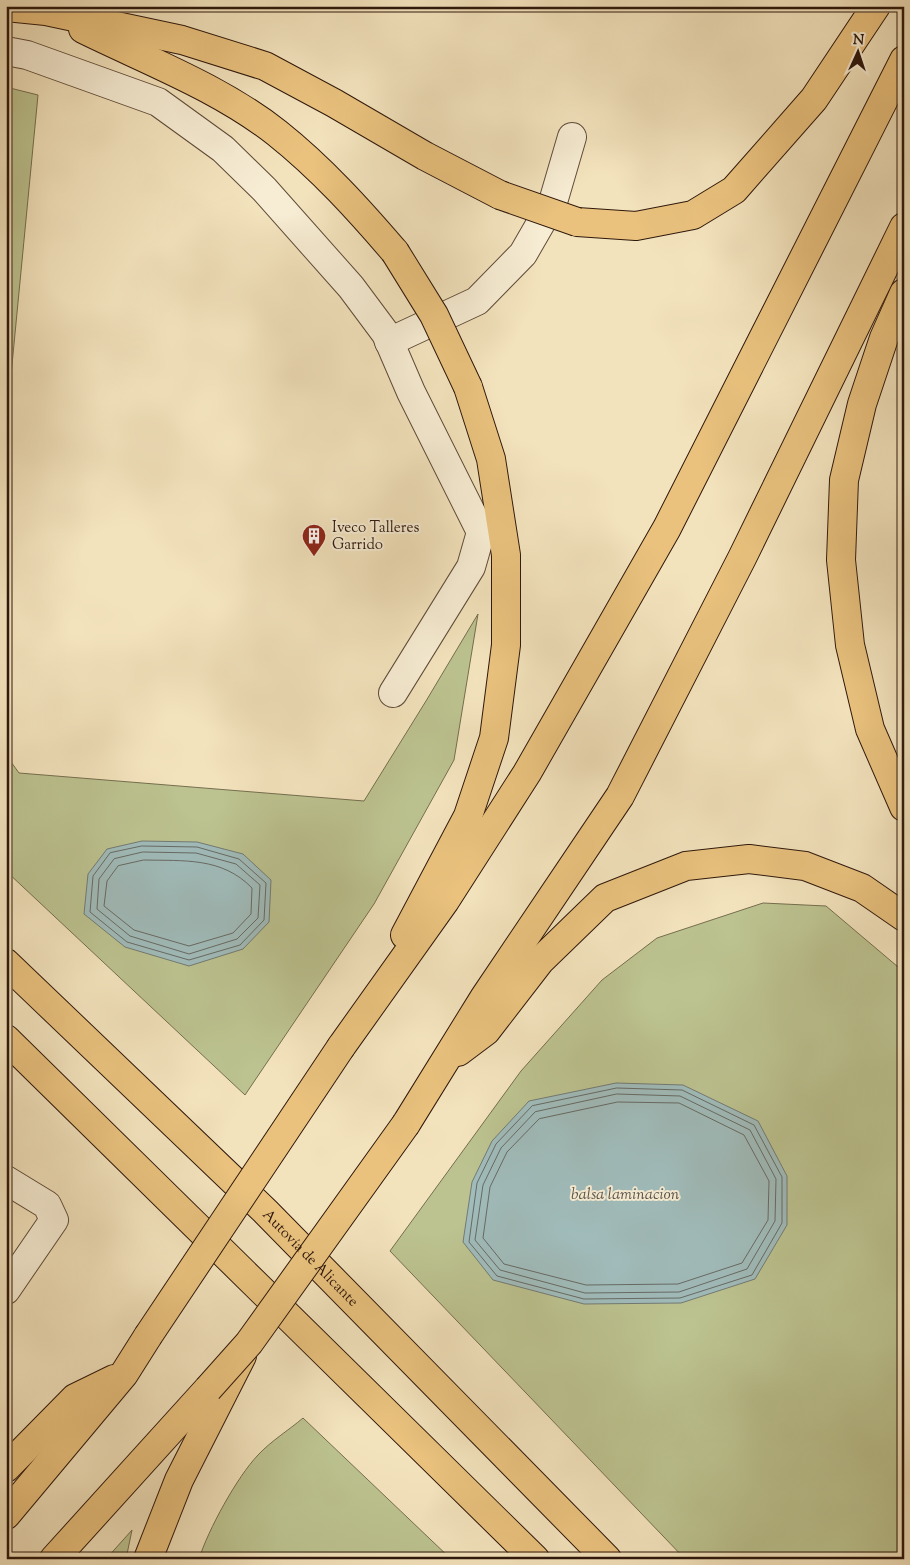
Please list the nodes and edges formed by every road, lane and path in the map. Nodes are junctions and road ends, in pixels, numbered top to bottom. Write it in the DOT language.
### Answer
graph roads {
  1 [pos="876,6"];
  2 [pos="6,7"];
  3 [pos="46,11"];
  4 [pos="6,51"];
  5 [pos="904,60"];
  6 [pos="572,137"];
  7 [pos="904,227"];
  8 [pos="904,293"];
  9 [pos="389,342"];
  10 [pos="393,693"];
  11 [pos="904,807"];
  12 [pos="904,917"];
  13 [pos="6,963"];
  14 [pos="366,1014"];
  15 [pos="6,1039"];
  16 [pos="444,1062"];
  17 [pos="6,1180"];
  18 [pos="6,1290"];
  19 [pos="249,1343"];
  20 [pos="124,1374"];
  21 [pos="6,1468"];
  22 [pos="6,1515"];
  23 [pos="54,1559"];
  24 [pos="148,1559"];
  25 [pos="535,1559"];
  26 [pos="607,1559"];
  1 -- 3 [label="highway, bridge"];
  2 -- 3 [label="highway"];
  3 -- 14 [label="highway, bridge"];
  4 -- 9 [label="lane"];
  5 -- 14 [label="highway"];
  6 -- 9 [label="lane"];
  7 -- 16 [label="highway"];
  8 -- 11 [label="highway"];
  9 -- 10 [label="lane"];
  12 -- 16 [label="highway"];
  13 -- 26 [label="highway, Autovía de Alicante"];
  14 -- 20 [label="highway, bridge"];
  15 -- 25 [label="highway"];
  16 -- 19 [label="highway, bridge"];
  17 -- 18 [label="lane"];
  19 -- 23 [label="highway, bridge"];
  19 -- 24 [label="highway"];
  20 -- 21 [label="highway"];
  20 -- 22 [label="highway"];
}
